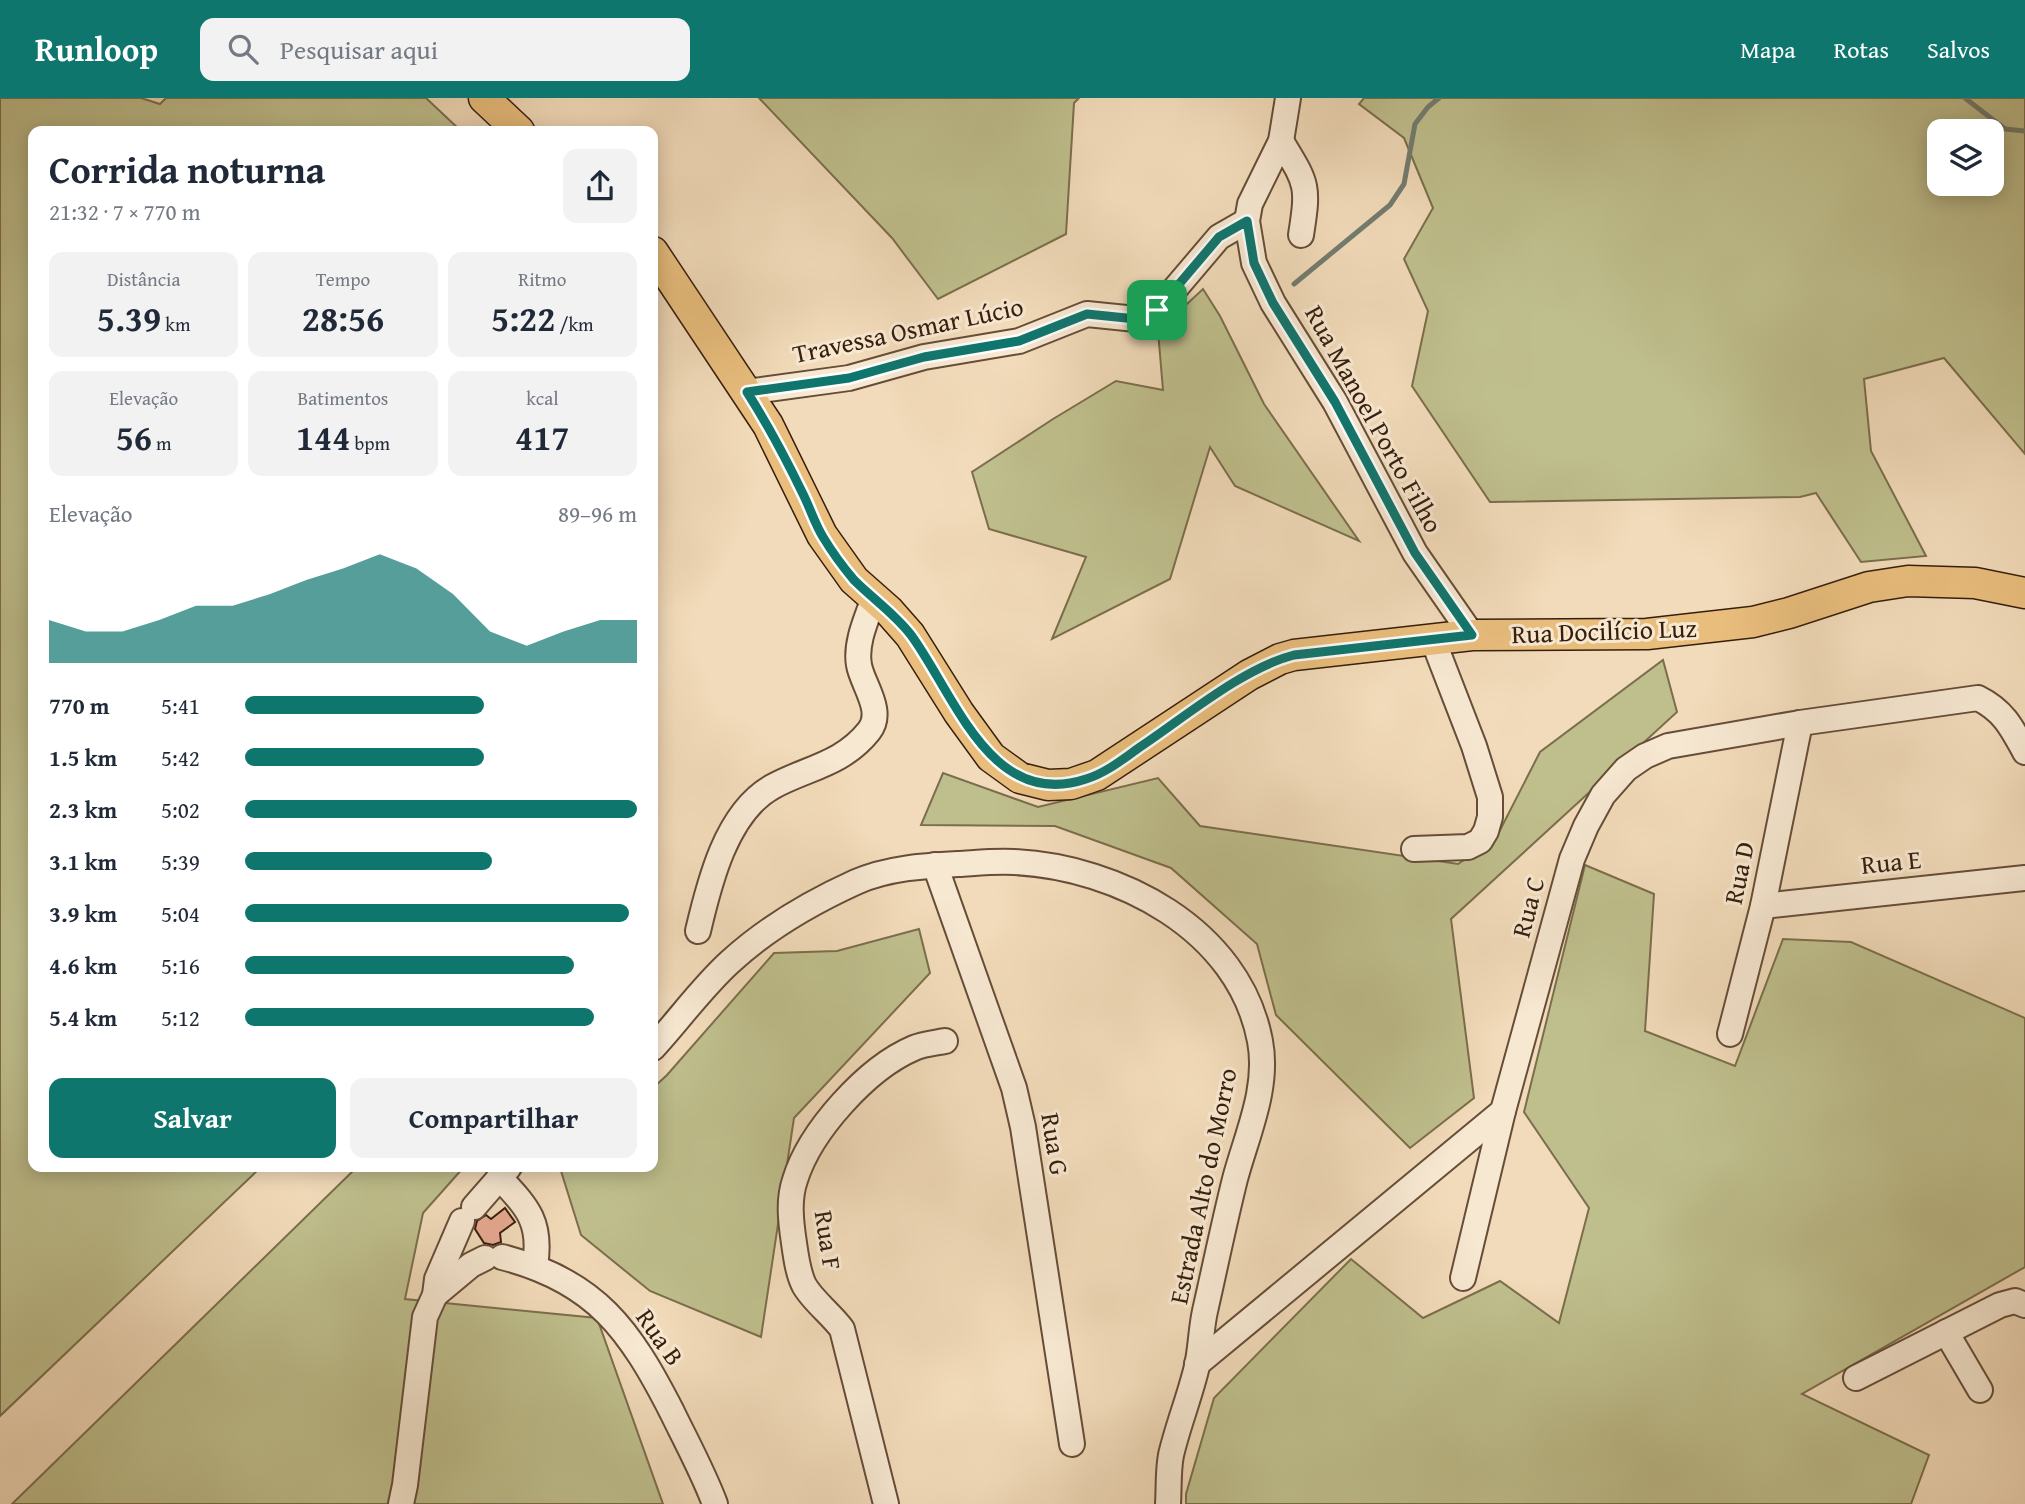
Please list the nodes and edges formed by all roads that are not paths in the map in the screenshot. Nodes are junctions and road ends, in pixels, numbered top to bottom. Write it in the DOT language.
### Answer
graph roads {
  1 [pos="484,98"];
  2 [pos="1289,98"];
  3 [pos="514,126"];
  4 [pos="1281,141"];
  5 [pos="1247,221"];
  6 [pos="1301,235"];
  7 [pos="658,259"];
  8 [pos="747,392"];
  9 [pos="2025,593"];
  10 [pos="874,598"];
  11 [pos="1472,635"];
  12 [pos="1433,640"];
  13 [pos="1800,723"];
  14 [pos="2025,752"];
  15 [pos="1414,849"];
  16 [pos="935,865"];
  17 [pos="2025,878"];
  18 [pos="1763,906"];
  19 [pos="698,931"];
  20 [pos="1730,1034"];
  21 [pos="945,1041"];
  22 [pos="658,1042"];
  23 [pos="1503,1111"];
  24 [pos="504,1172"];
  25 [pos="535,1266"];
  26 [pos="1464,1278"];
  27 [pos="435,1295"];
  28 [pos="2025,1305"];
  29 [pos="1947,1332"];
  30 [pos="1197,1364"];
  31 [pos="1856,1378"];
  32 [pos="1980,1390"];
  33 [pos="1072,1444"];
  34 [pos="401,1504"];
  35 [pos="715,1504"];
  36 [pos="886,1504"];
  37 [pos="1168,1504"];
  1 -- 3 [label="main road"];
  2 -- 4 [label="street"];
  4 -- 5 [label="street"];
  4 -- 6 [label="street"];
  5 -- 8 [label="street, Travessa Osmar Lúcio"];
  5 -- 11 [label="street, Rua Manoel Porto Filho"];
  7 -- 8 [label="main road, Rua Docilício Luz"];
  8 -- 10 [label="main road, Rua Docilício Luz"];
  9 -- 11 [label="main road, Rua Docilício Luz"];
  10 -- 12 [label="main road, Rua Docilício Luz"];
  10 -- 19 [label="street"];
  11 -- 12 [label="main road, Rua Docilício Luz"];
  12 -- 15 [label="street"];
  13 -- 14 [label="street, Rua C"];
  13 -- 18 [label="street, Rua D"];
  13 -- 23 [label="street, Rua C"];
  16 -- 22 [label="street, Estrada Alto do Morro"];
  16 -- 30 [label="street, Estrada Alto do Morro"];
  16 -- 33 [label="street, Rua G"];
  17 -- 18 [label="street, Rua E"];
  18 -- 20 [label="street, Rua D"];
  21 -- 36 [label="street, Rua F"];
  23 -- 26 [label="street, Rua C"];
  23 -- 30 [label="street"];
  24 -- 25 [label="street"];
  24 -- 27 [label="street"];
  25 -- 27 [label="street, Rua B"];
  25 -- 35 [label="street, Rua B"];
  27 -- 34 [label="street"];
  28 -- 29 [label="street"];
  29 -- 31 [label="street"];
  29 -- 32 [label="street"];
  30 -- 37 [label="street, Estrada Alto do Morro"];
}
